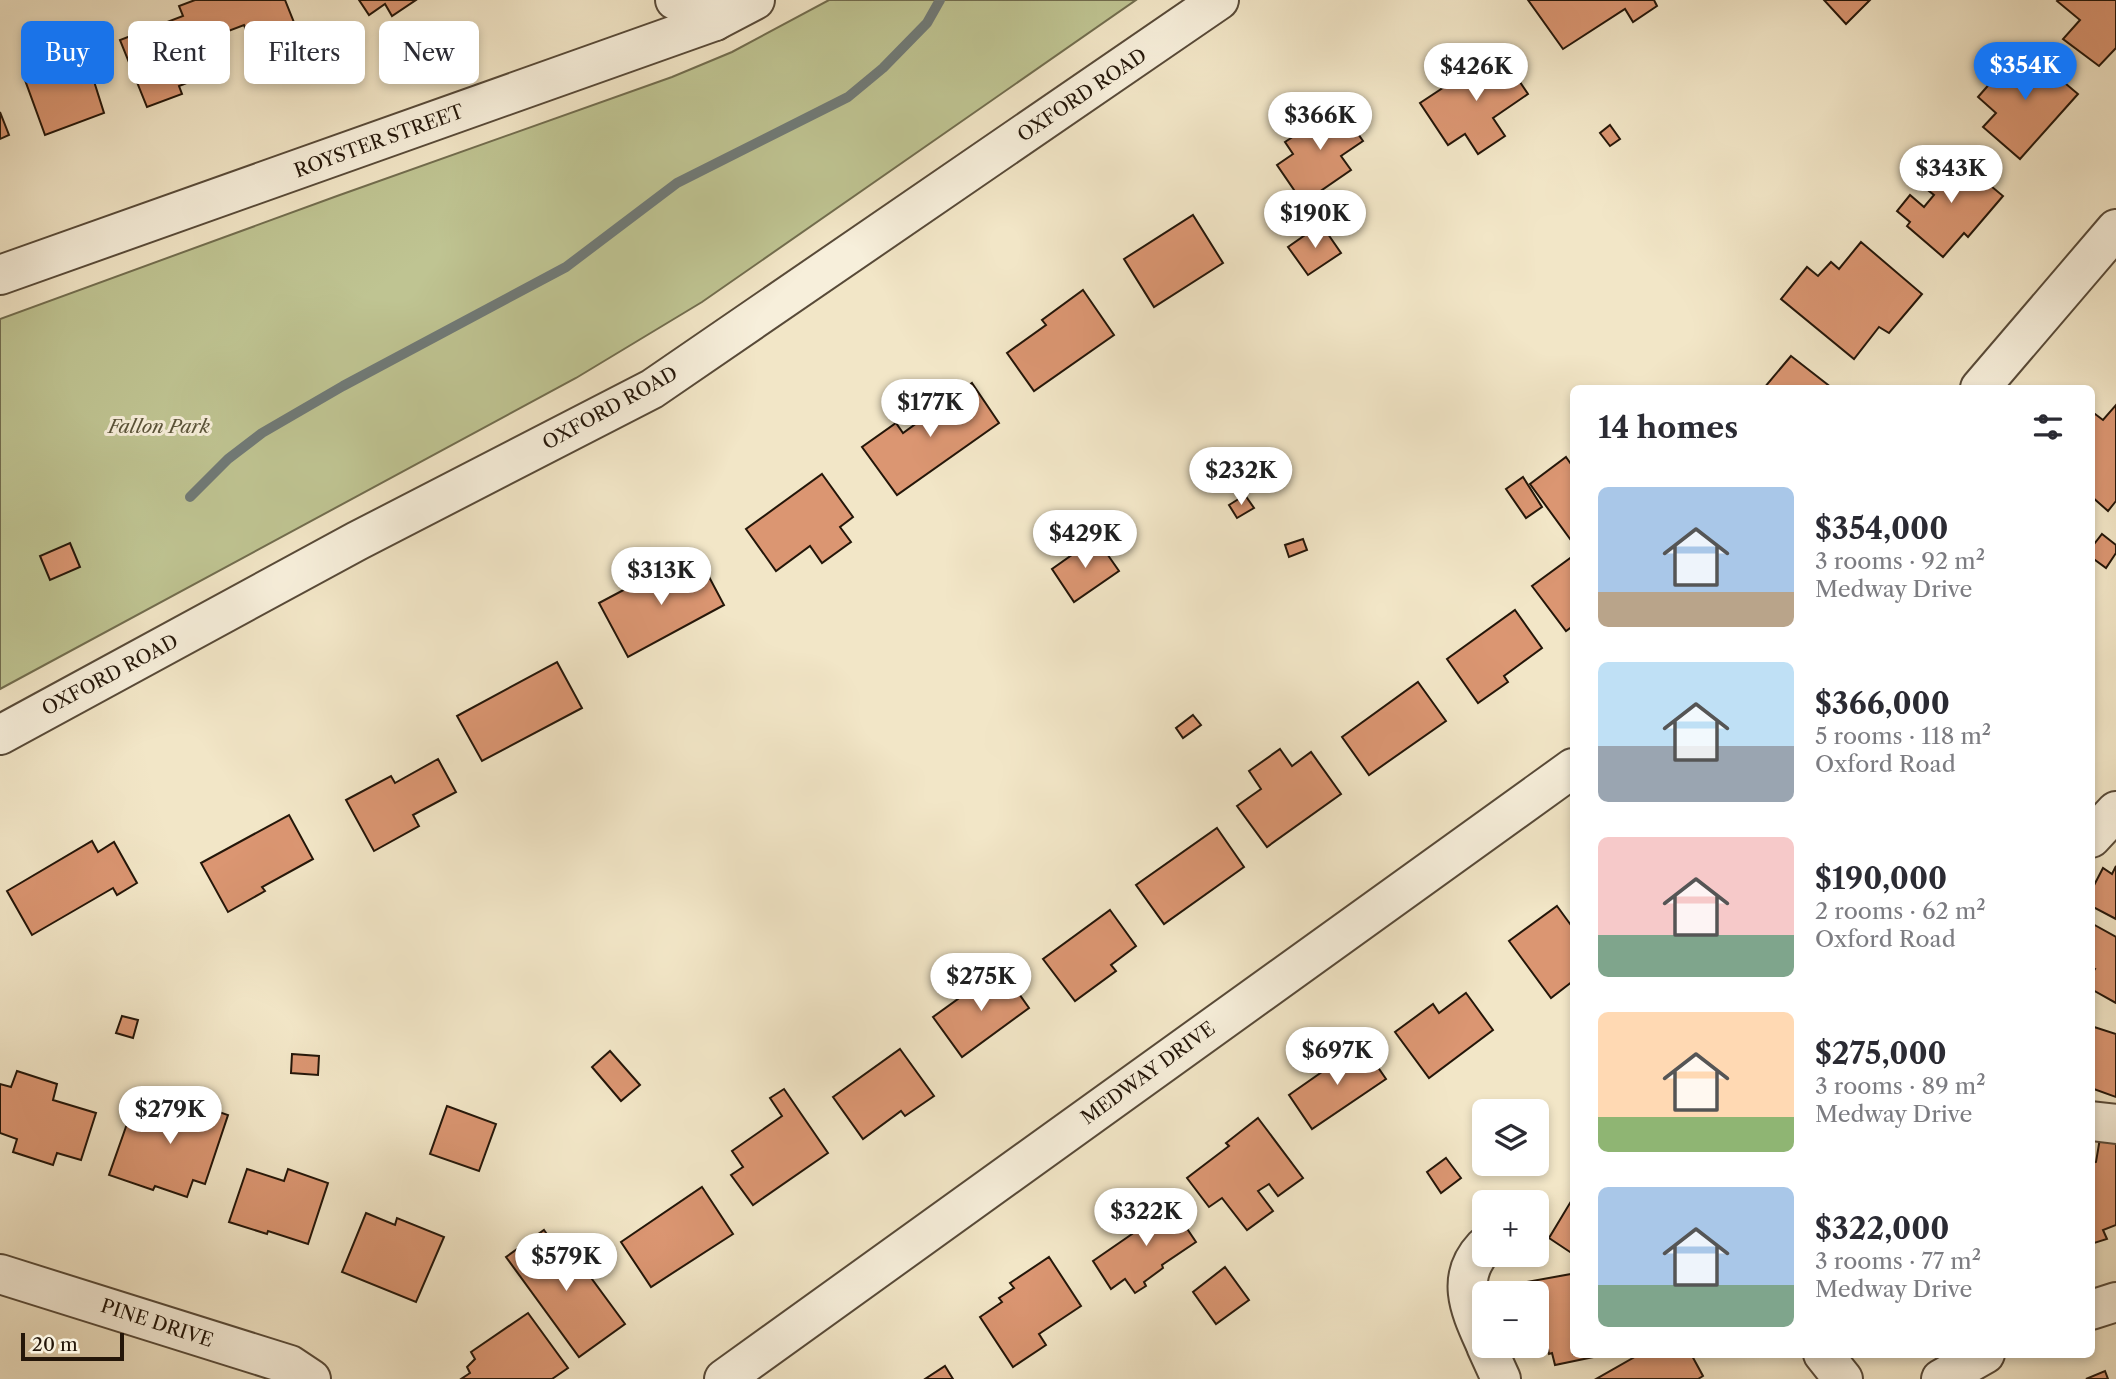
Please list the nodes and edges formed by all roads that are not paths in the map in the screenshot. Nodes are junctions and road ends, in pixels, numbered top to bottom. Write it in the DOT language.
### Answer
graph roads {
  1 [pos="675,0"];
  2 [pos="755,0"];
  3 [pos="1219,0"];
  4 [pos="717,11"];
  5 [pos="2116,229"];
  6 [pos="0,275"];
  7 [pos="1983,385"];
  8 [pos="0,735"];
  9 [pos="1570,770"];
  10 [pos="2116,811"];
  11 [pos="2095,834"];
  12 [pos="2095,1121"];
  13 [pos="2116,1124"];
  14 [pos="1472,1263"];
  15 [pos="0,1274"];
  16 [pos="2116,1302"];
  17 [pos="2095,1309"];
  18 [pos="1826,1358"];
  19 [pos="1978,1358"];
  20 [pos="1491,1362"];
  21 [pos="311,1379"];
  22 [pos="723,1379"];
  23 [pos="1843,1379"];
  24 [pos="1941,1379"];
  1 -- 4 [label="street"];
  2 -- 4 [label="street, ROYSTER STREET"];
  3 -- 8 [label="street, OXFORD ROAD"];
  4 -- 6 [label="street, ROYSTER STREET"];
  5 -- 7 [label="street"];
  9 -- 22 [label="street, MEDWAY DRIVE"];
  10 -- 11 [label="street"];
  12 -- 13 [label="street"];
  14 -- 20 [label="street"];
  15 -- 21 [label="street, PINE DRIVE"];
  16 -- 17 [label="street"];
  18 -- 23 [label="street"];
  19 -- 24 [label="street"];
}
